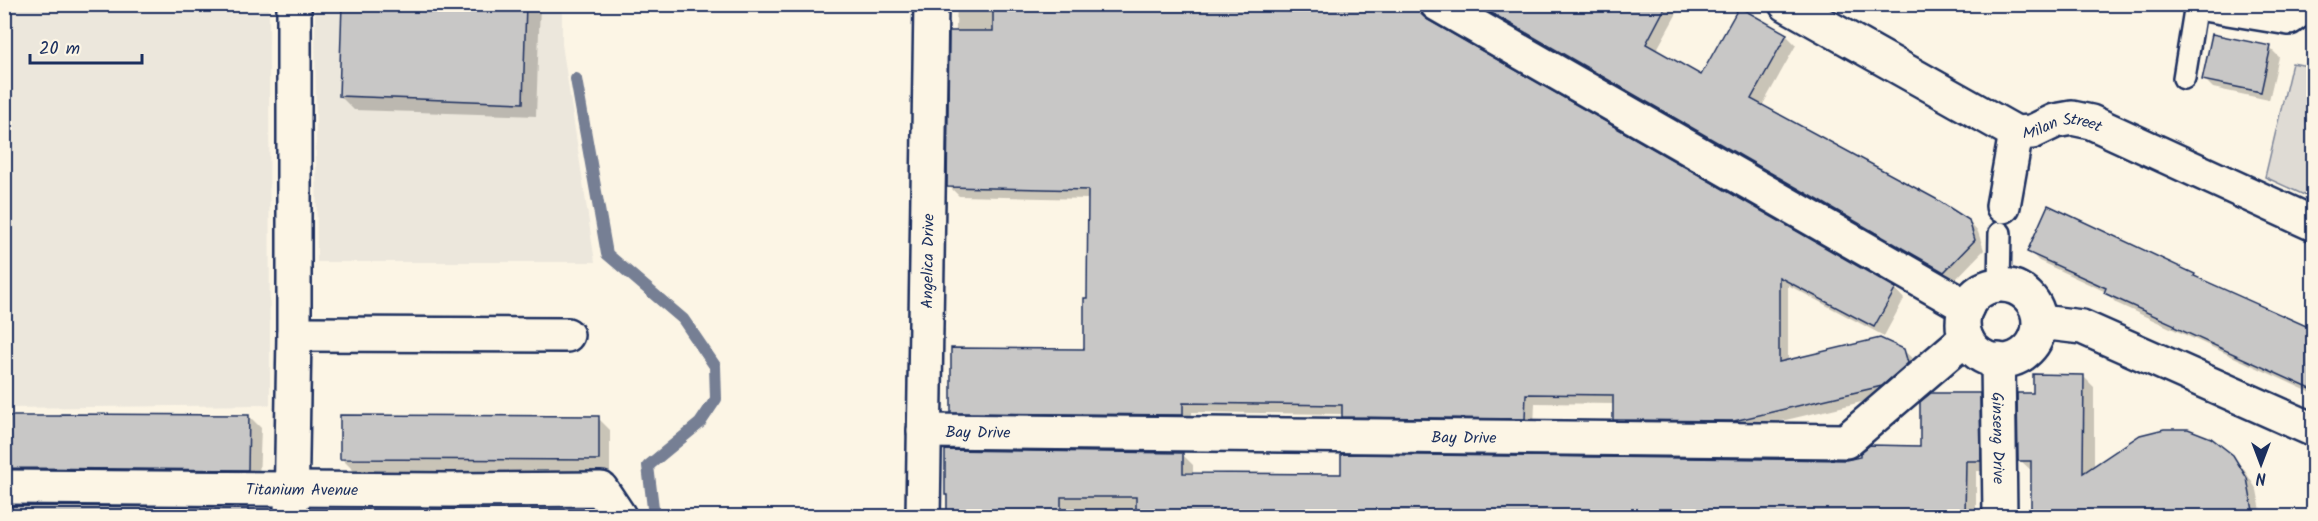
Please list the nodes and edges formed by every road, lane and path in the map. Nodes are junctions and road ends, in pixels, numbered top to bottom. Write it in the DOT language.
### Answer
graph roads {
  1 [pos="294,4"];
  2 [pos="931,4"];
  3 [pos="1437,4"];
  4 [pos="1786,4"];
  5 [pos="2196,4"];
  6 [pos="2204,4"];
  7 [pos="2308,4"];
  8 [pos="2184,78"];
  9 [pos="2016,133"];
  10 [pos="2001,219"];
  11 [pos="2313,224"];
  12 [pos="1999,285"];
  13 [pos="1967,307"];
  14 [pos="2040,322"];
  15 [pos="294,334"];
  16 [pos="567,335"];
  17 [pos="1966,339"];
  18 [pos="1998,360"];
  19 [pos="2313,430"];
  20 [pos="924,431"];
  21 [pos="4,487"];
  22 [pos="121,502"];
  23 [pos="291,502"];
  24 [pos="451,503"];
  25 [pos="619,516"];
  26 [pos="923,516"];
  27 [pos="2000,516"];
  1 -- 15 [label="street"];
  2 -- 20 [label="street, Angelica Drive"];
  3 -- 13 [label="street"];
  4 -- 9 [label="street, Milan Street"];
  5 -- 8 [label="lane"];
  6 -- 7 [label="street"];
  9 -- 10 [label="street"];
  9 -- 11 [label="street, Milan Street"];
  10 -- 12 [label="lane"];
  12 -- 13 [label="street"];
  12 -- 14 [label="street"];
  13 -- 17 [label="street"];
  14 -- 18 [label="street"];
  14 -- 19 [label="street"];
  15 -- 16 [label="street"];
  15 -- 23 [label="street"];
  17 -- 18 [label="street"];
  17 -- 20 [label="street, Bay Drive"];
  18 -- 27 [label="street, Ginseng Drive"];
  20 -- 26 [label="street, Angelica Drive"];
  21 -- 22 [label="street, Titanium Avenue"];
  22 -- 23 [label="street, Titanium Avenue"];
  23 -- 24 [label="street, Titanium Avenue"];
  24 -- 25 [label="street, Titanium Avenue"];
}
